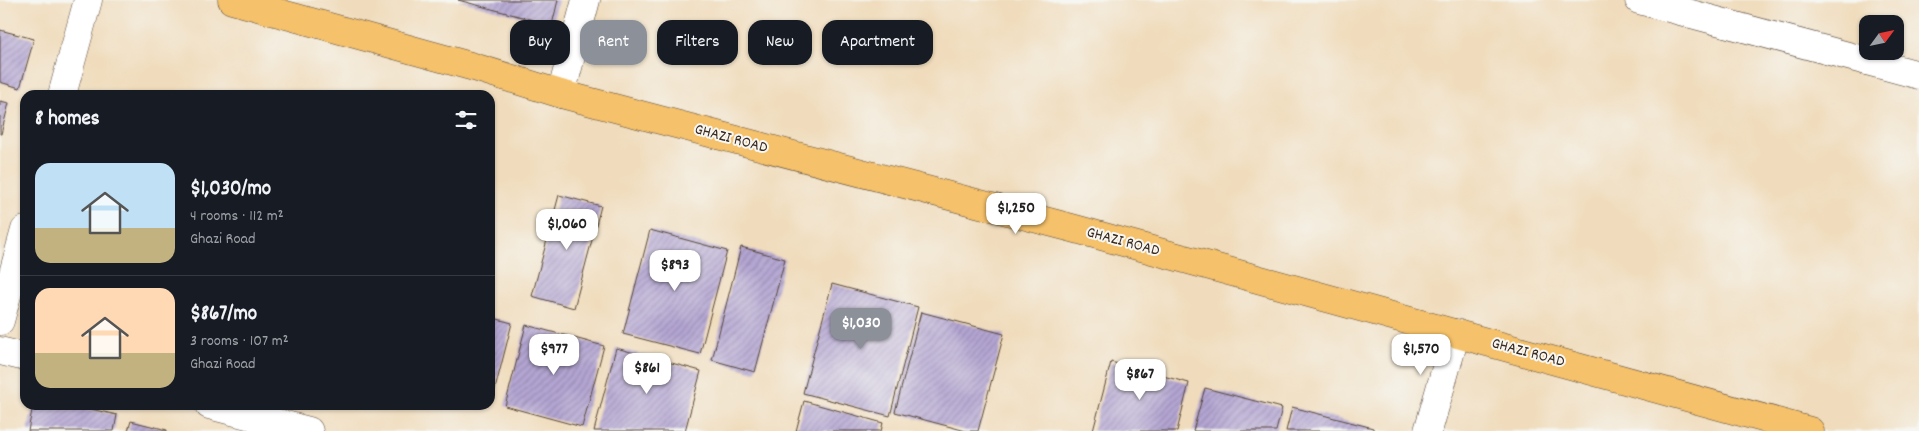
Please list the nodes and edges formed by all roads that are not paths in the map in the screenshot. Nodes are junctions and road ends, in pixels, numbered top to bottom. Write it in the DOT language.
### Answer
graph roads {
  1 [pos="88,0"];
  2 [pos="232,0"];
  3 [pos="586,0"];
  4 [pos="1639,0"];
  5 [pos="1675,5"];
  6 [pos="1919,75"];
  7 [pos="63,90"];
  8 [pos="561,94"];
  9 [pos="20,248"];
  10 [pos="0,321"];
  11 [pos="1456,333"];
  12 [pos="0,351"];
  13 [pos="20,356"];
  14 [pos="228,410"];
  15 [pos="309,431"];
  16 [pos="1428,431"];
  17 [pos="1810,431"];
  1 -- 7 [label="street"];
  2 -- 8 [label="main road, GHAZI ROAD"];
  3 -- 8 [label="street"];
  4 -- 5 [label="street"];
  5 -- 6 [label="street"];
  8 -- 11 [label="main road, GHAZI ROAD"];
  9 -- 10 [label="street"];
  11 -- 16 [label="street"];
  11 -- 17 [label="main road, GHAZI ROAD"];
  12 -- 13 [label="street"];
  14 -- 15 [label="street"];
}
